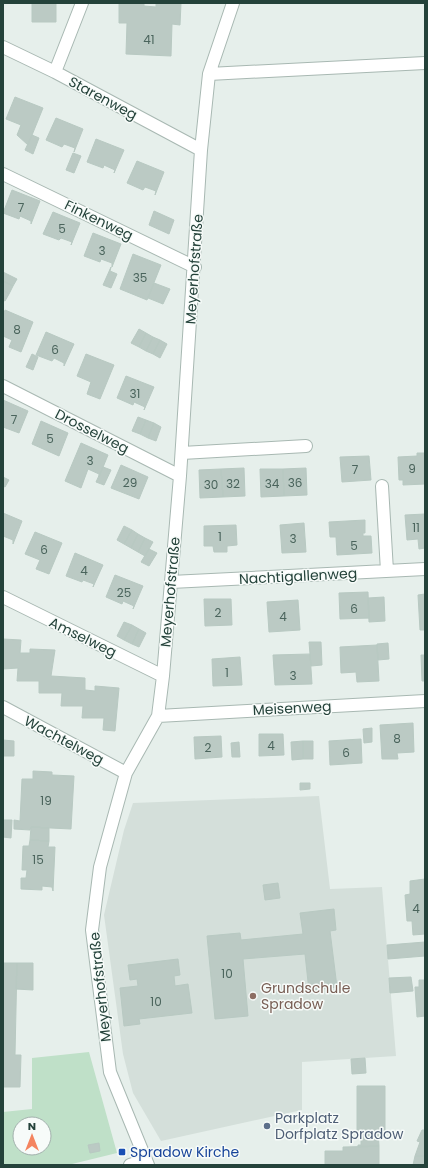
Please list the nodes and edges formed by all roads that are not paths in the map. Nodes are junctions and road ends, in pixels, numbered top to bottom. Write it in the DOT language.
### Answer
graph roads {
  1 [pos="82,3"];
  2 [pos="233,3"];
  3 [pos="3,47"];
  4 [pos="425,63"];
  5 [pos="55,72"];
  6 [pos="209,74"];
  7 [pos="202,150"];
  8 [pos="3,174"];
  9 [pos="194,267"];
  10 [pos="3,386"];
  11 [pos="306,446"];
  12 [pos="182,453"];
  13 [pos="180,476"];
  14 [pos="382,486"];
  15 [pos="425,569"];
  16 [pos="387,571"];
  17 [pos="171,582"];
  18 [pos="3,597"];
  19 [pos="163,676"];
  20 [pos="425,701"];
  21 [pos="3,707"];
  22 [pos="158,716"];
  23 [pos="126,773"];
  24 [pos="147,1163"];
  25 [pos="130,1165"];
  1 -- 5 [label="street"];
  2 -- 6 [label="street, Meyerhofstraße"];
  3 -- 5 [label="street, Starenweg"];
  4 -- 6 [label="street"];
  5 -- 7 [label="street, Starenweg"];
  6 -- 7 [label="street, Meyerhofstraße"];
  7 -- 9 [label="street, Meyerhofstraße"];
  8 -- 9 [label="street, Finkenweg"];
  9 -- 12 [label="street, Meyerhofstraße"];
  10 -- 13 [label="street, Drosselweg"];
  11 -- 12 [label="street"];
  12 -- 13 [label="street, Meyerhofstraße"];
  13 -- 17 [label="street, Meyerhofstraße"];
  14 -- 16 [label="street"];
  15 -- 16 [label="street, Nachtigallenweg"];
  16 -- 17 [label="street, Nachtigallenweg"];
  17 -- 19 [label="street, Meyerhofstraße"];
  18 -- 19 [label="street, Amselweg"];
  19 -- 22 [label="street, Meyerhofstraße"];
  20 -- 22 [label="street, Meisenweg"];
  21 -- 23 [label="street, Wachtelweg"];
  22 -- 23 [label="street, Meyerhofstraße"];
  23 -- 24 [label="street, Meyerhofstraße"];
  24 -- 25 [label="street"];
}
